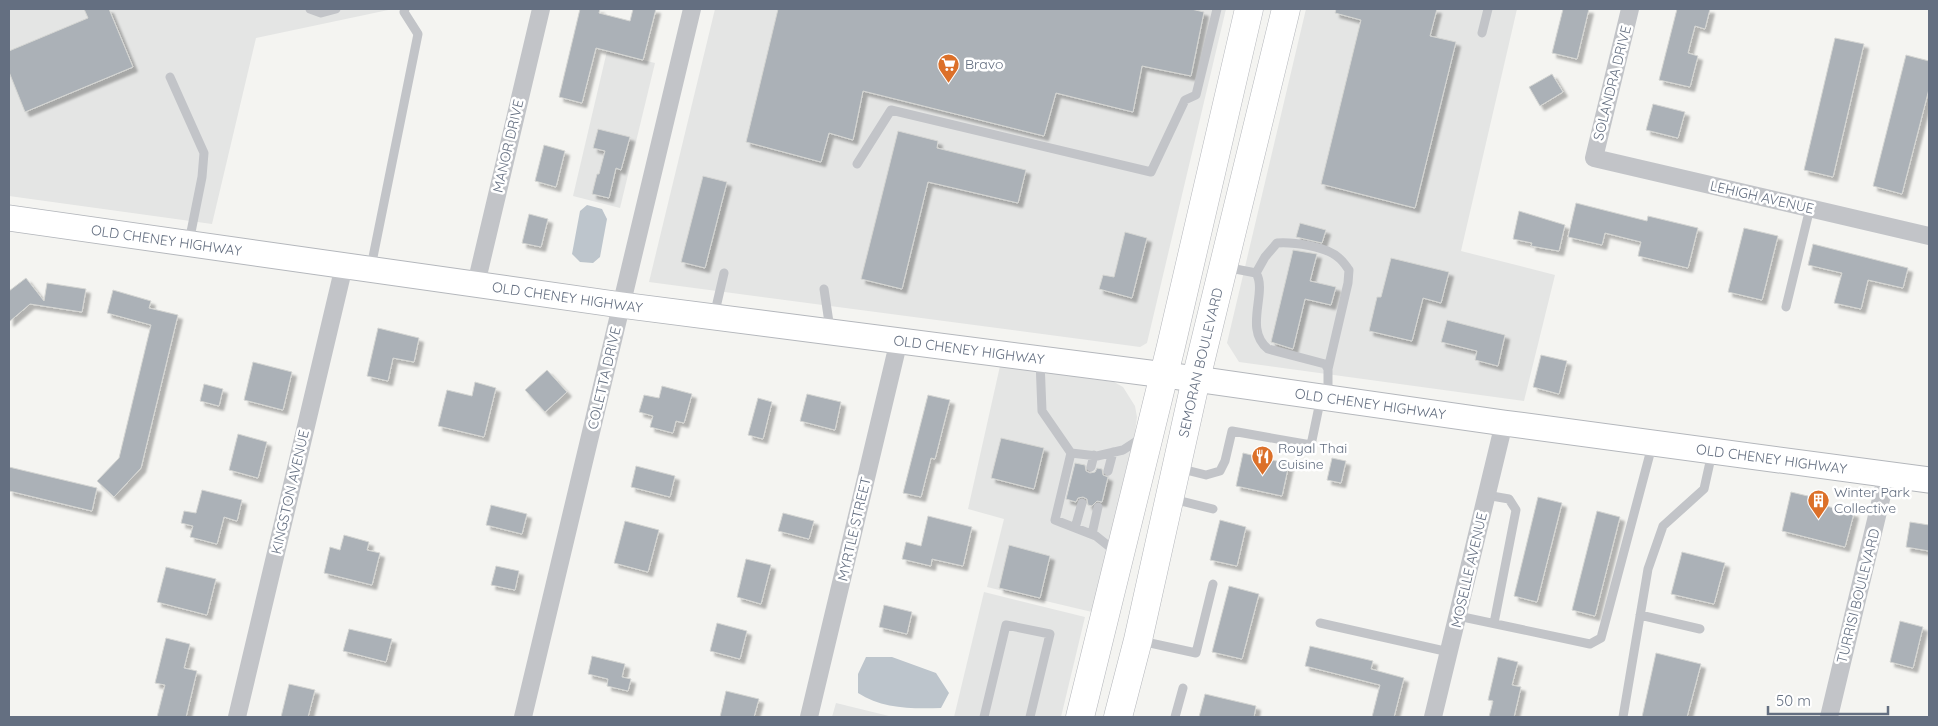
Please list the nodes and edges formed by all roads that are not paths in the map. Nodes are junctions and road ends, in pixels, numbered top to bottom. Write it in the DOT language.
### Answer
graph roads {
  1 [pos="310,9"];
  2 [pos="336,9"];
  3 [pos="405,9"];
  4 [pos="541,9"];
  5 [pos="692,9"];
  6 [pos="1217,9"];
  7 [pos="1248,9"];
  8 [pos="1268,9"];
  9 [pos="1286,9"];
  10 [pos="1488,9"];
  11 [pos="1630,9"];
  12 [pos="1482,33"];
  13 [pos="170,77"];
  14 [pos="1259,124"];
  15 [pos="1594,158"];
  16 [pos="857,164"];
  17 [pos="1810,208"];
  18 [pos="9,218"];
  19 [pos="1929,236"];
  20 [pos="189,245"];
  21 [pos="344,266"];
  22 [pos="1225,266"];
  23 [pos="370,270"];
  24 [pos="724,273"];
  25 [pos="1256,273"];
  26 [pos="476,284"];
  27 [pos="824,289"];
  28 [pos="621,305"];
  29 [pos="1786,307"];
  30 [pos="714,317"];
  31 [pos="831,332"];
  32 [pos="898,340"];
  33 [pos="1040,358"];
  34 [pos="1328,369"];
  35 [pos="1164,374"];
  36 [pos="1196,379"];
  37 [pos="1324,398"];
  38 [pos="1504,424"];
  39 [pos="1150,433"];
  40 [pos="1653,444"];
  41 [pos="1713,451"];
  42 [pos="1113,452"];
  43 [pos="1071,453"];
  44 [pos="1094,456"];
  45 [pos="1091,467"];
  46 [pos="1178,468"];
  47 [pos="1108,471"];
  48 [pos="1887,474"];
  49 [pos="1929,480"];
  50 [pos="1486,495"];
  51 [pos="1170,498"];
  52 [pos="1082,503"];
  53 [pos="1098,507"];
  54 [pos="1213,509"];
  55 [pos="1076,528"];
  56 [pos="1092,534"];
  57 [pos="1120,555"];
  58 [pos="1213,584"];
  59 [pos="1640,615"];
  60 [pos="1458,616"];
  61 [pos="1320,623"];
  62 [pos="1494,623"];
  63 [pos="1700,629"];
  64 [pos="1138,640"];
  65 [pos="1449,652"];
  66 [pos="1182,688"];
  67 [pos="1121,715"];
  68 [pos="237,717"];
  69 [pos="523,717"];
  70 [pos="809,717"];
  71 [pos="984,717"];
  72 [pos="1030,717"];
  73 [pos="1080,717"];
  74 [pos="1175,717"];
  75 [pos="1433,717"];
  76 [pos="1623,717"];
  77 [pos="1829,717"];
  1 -- 2 [label="lane"];
  3 -- 23 [label="lane"];
  4 -- 26 [label="street, MANOR DRIVE"];
  5 -- 28 [label="street, COLETTA DRIVE"];
  6 -- 16 [label="lane"];
  7 -- 35 [label="main road"];
  8 -- 14 [label="main road"];
  9 -- 14 [label="main road, SEMORAN BOULEVARD"];
  10 -- 12 [label="lane"];
  11 -- 15 [label="street, SOLANDRA DRIVE"];
  13 -- 20 [label="lane"];
  14 -- 22 [label="main road, SEMORAN BOULEVARD"];
  15 -- 17 [label="street, LEHIGH AVENUE"];
  17 -- 19 [label="street, LEHIGH AVENUE"];
  17 -- 29 [label="lane"];
  18 -- 20 [label="street, OLD CHENEY HIGHWAY"];
  20 -- 21 [label="street, OLD CHENEY HIGHWAY"];
  21 -- 23 [label="street, OLD CHENEY HIGHWAY"];
  21 -- 68 [label="street, KINGSTON AVENUE"];
  22 -- 25 [label="lane"];
  22 -- 36 [label="main road, SEMORAN BOULEVARD"];
  23 -- 26 [label="street, OLD CHENEY HIGHWAY"];
  24 -- 30 [label="lane"];
  25 -- 34 [label="lane"];
  25 -- 34 [label="lane"];
  26 -- 28 [label="street, OLD CHENEY HIGHWAY"];
  27 -- 31 [label="lane"];
  28 -- 30 [label="street, OLD CHENEY HIGHWAY"];
  28 -- 69 [label="street, COLETTA DRIVE"];
  30 -- 31 [label="street, OLD CHENEY HIGHWAY"];
  31 -- 32 [label="street, OLD CHENEY HIGHWAY"];
  32 -- 33 [label="street, OLD CHENEY HIGHWAY"];
  32 -- 70 [label="street, MYRTLE STREET"];
  33 -- 35 [label="street, OLD CHENEY HIGHWAY"];
  33 -- 43 [label="lane"];
  34 -- 37 [label="lane"];
  35 -- 36 [label="street, OLD CHENEY HIGHWAY"];
  35 -- 39 [label="main road"];
  36 -- 37 [label="street, OLD CHENEY HIGHWAY"];
  36 -- 46 [label="main road, SEMORAN BOULEVARD"];
  37 -- 38 [label="street, OLD CHENEY HIGHWAY"];
  37 -- 46 [label="lane"];
  38 -- 40 [label="street, OLD CHENEY HIGHWAY"];
  38 -- 50 [label="street, MOSELLE AVENUE"];
  39 -- 42 [label="lane"];
  39 -- 57 [label="main road"];
  40 -- 41 [label="street, OLD CHENEY HIGHWAY"];
  40 -- 62 [label="lane"];
  41 -- 48 [label="street, OLD CHENEY HIGHWAY"];
  41 -- 59 [label="lane"];
  42 -- 44 [label="lane"];
  42 -- 47 [label="lane"];
  43 -- 44 [label="lane"];
  43 -- 55 [label="lane"];
  44 -- 45 [label="lane"];
  46 -- 51 [label="main road, SEMORAN BOULEVARD"];
  48 -- 49 [label="street, OLD CHENEY HIGHWAY"];
  48 -- 77 [label="street, TURRISI BOULEVARD"];
  50 -- 60 [label="street, MOSELLE AVENUE"];
  50 -- 62 [label="lane"];
  51 -- 54 [label="lane"];
  51 -- 64 [label="main road, SEMORAN BOULEVARD"];
  52 -- 55 [label="lane"];
  53 -- 56 [label="lane"];
  55 -- 56 [label="lane"];
  56 -- 57 [label="lane"];
  57 -- 73 [label="main road"];
  58 -- 64 [label="lane"];
  59 -- 63 [label="lane"];
  59 -- 76 [label="lane"];
  60 -- 62 [label="lane"];
  60 -- 65 [label="street, MOSELLE AVENUE"];
  61 -- 65 [label="lane"];
  64 -- 67 [label="main road, SEMORAN BOULEVARD"];
  65 -- 75 [label="street, MOSELLE AVENUE"];
  66 -- 74 [label="lane"];
  71 -- 72 [label="lane"];
}
